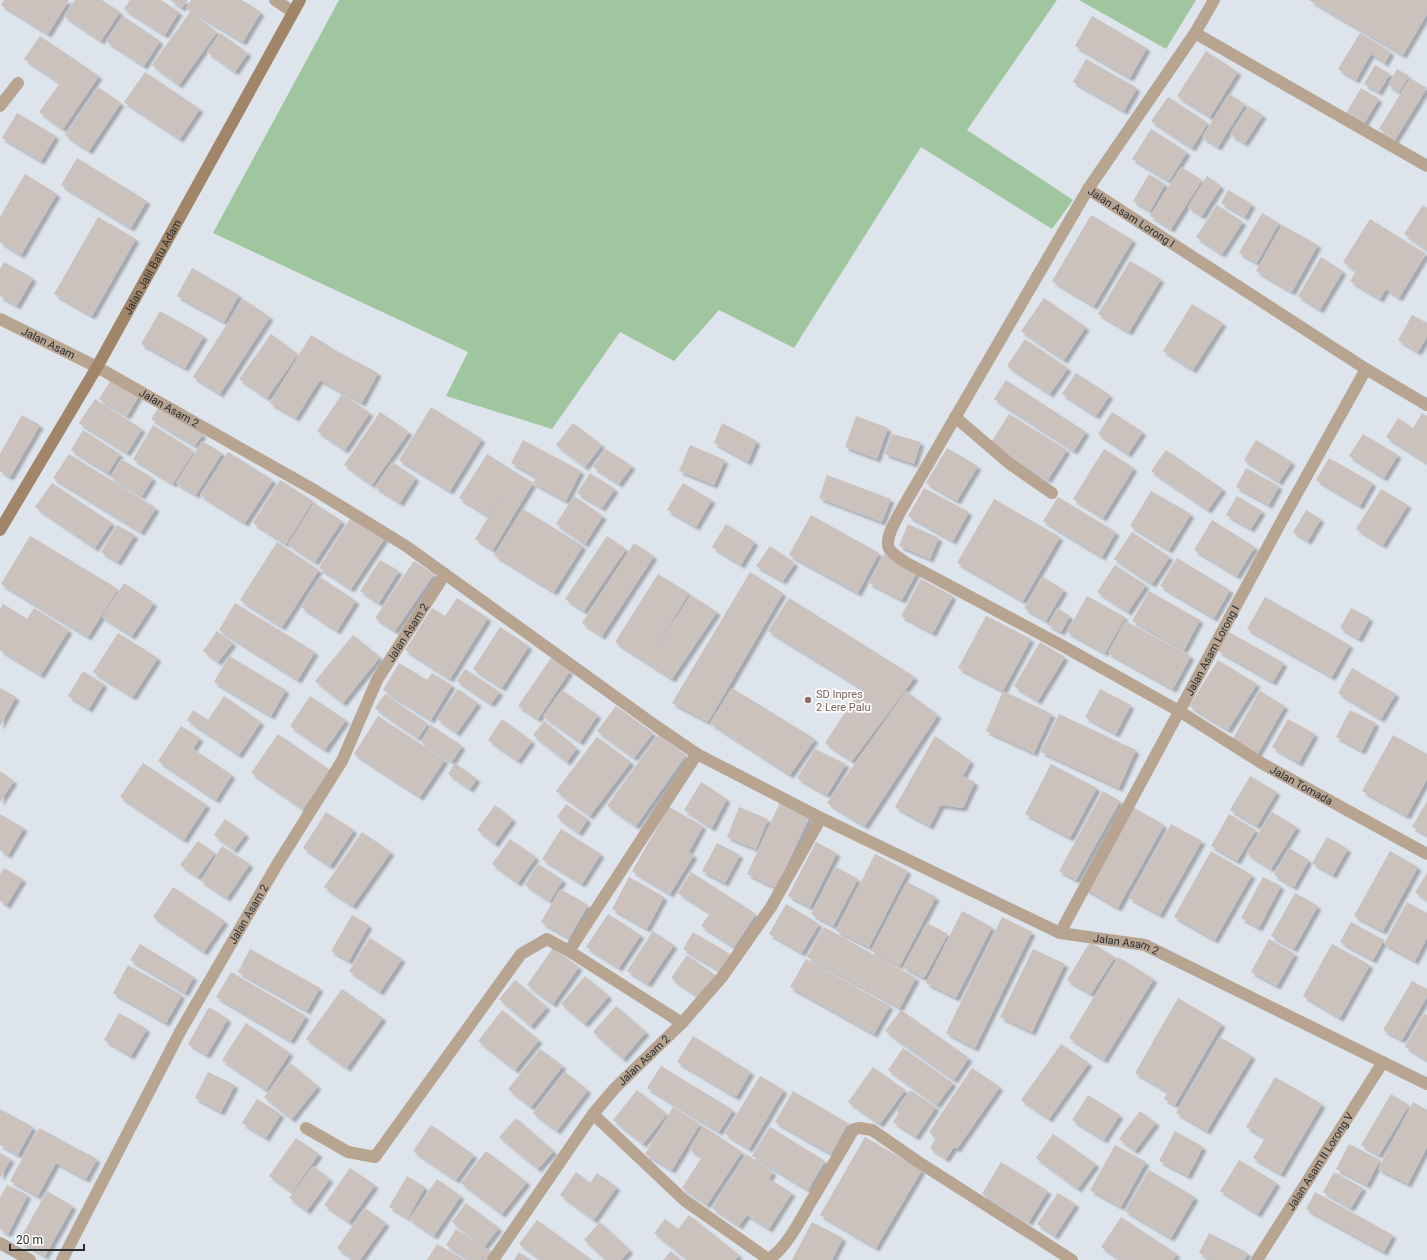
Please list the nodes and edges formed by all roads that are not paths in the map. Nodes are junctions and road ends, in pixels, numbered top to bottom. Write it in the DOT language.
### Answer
graph roads {
  1 [pos="275,0"];
  2 [pos="300,0"];
  3 [pos="1214,0"];
  4 [pos="293,12"];
  5 [pos="1194,33"];
  6 [pos="18,82"];
  7 [pos="0,106"];
  8 [pos="1427,166"];
  9 [pos="1088,189"];
  10 [pos="0,319"];
  11 [pos="97,367"];
  12 [pos="1366,369"];
  13 [pos="1427,405"];
  14 [pos="955,417"];
  15 [pos="1052,493"];
  16 [pos="0,530"];
  17 [pos="445,574"];
  18 [pos="1179,711"];
  19 [pos="696,754"];
  20 [pos="821,818"];
  21 [pos="1427,854"];
  22 [pos="1060,933"];
  23 [pos="569,950"];
  24 [pos="682,1023"];
  25 [pos="1383,1062"];
  26 [pos="1427,1084"];
  27 [pos="593,1114"];
  28 [pos="306,1128"];
  29 [pos="0,1243"];
  30 [pos="768,1259"];
  31 [pos="30,1260"];
  32 [pos="62,1260"];
  33 [pos="493,1260"];
  34 [pos="1072,1260"];
  35 [pos="1257,1260"];
  1 -- 4 [label="street"];
  2 -- 4 [label="street, Jalan Jalil Batu Adam"];
  3 -- 5 [label="street, Jalan Asam Lorong I"];
  4 -- 11 [label="street, Jalan Jalil Batu Adam"];
  5 -- 8 [label="street"];
  5 -- 9 [label="street, Jalan Asam Lorong I"];
  6 -- 7 [label="street"];
  9 -- 12 [label="street, Jalan Asam Lorong I"];
  9 -- 14 [label="street, Jalan Tomada"];
  10 -- 11 [label="street, Jalan Asam"];
  11 -- 16 [label="street, Jalan Jalil Batu Adam"];
  11 -- 17 [label="street, Jalan Asam 2"];
  12 -- 13 [label="street, Jalan Asam Lorong I"];
  12 -- 18 [label="street, Jalan Asam Lorong I"];
  14 -- 15 [label="street"];
  14 -- 18 [label="street, Jalan Tomada"];
  17 -- 19 [label="street, Jalan Asam 2"];
  17 -- 32 [label="street, Jalan Asam 2"];
  18 -- 21 [label="street, Jalan Tomada"];
  18 -- 22 [label="street, Jalan Asam Lorong I"];
  19 -- 20 [label="street, Jalan Asam 2"];
  19 -- 23 [label="street"];
  20 -- 22 [label="street, Jalan Asam 2"];
  20 -- 24 [label="street, Jalan Asam 2"];
  22 -- 25 [label="street, Jalan Asam 2"];
  23 -- 24 [label="street"];
  23 -- 28 [label="street"];
  24 -- 27 [label="street, Jalan Asam 2"];
  25 -- 26 [label="street, Jalan Asam 2"];
  25 -- 35 [label="street, Jalan Asam II Lorong V"];
  27 -- 30 [label="street"];
  27 -- 33 [label="street, Jalan Asam 2"];
  29 -- 31 [label="street"];
  30 -- 34 [label="street"];
}
